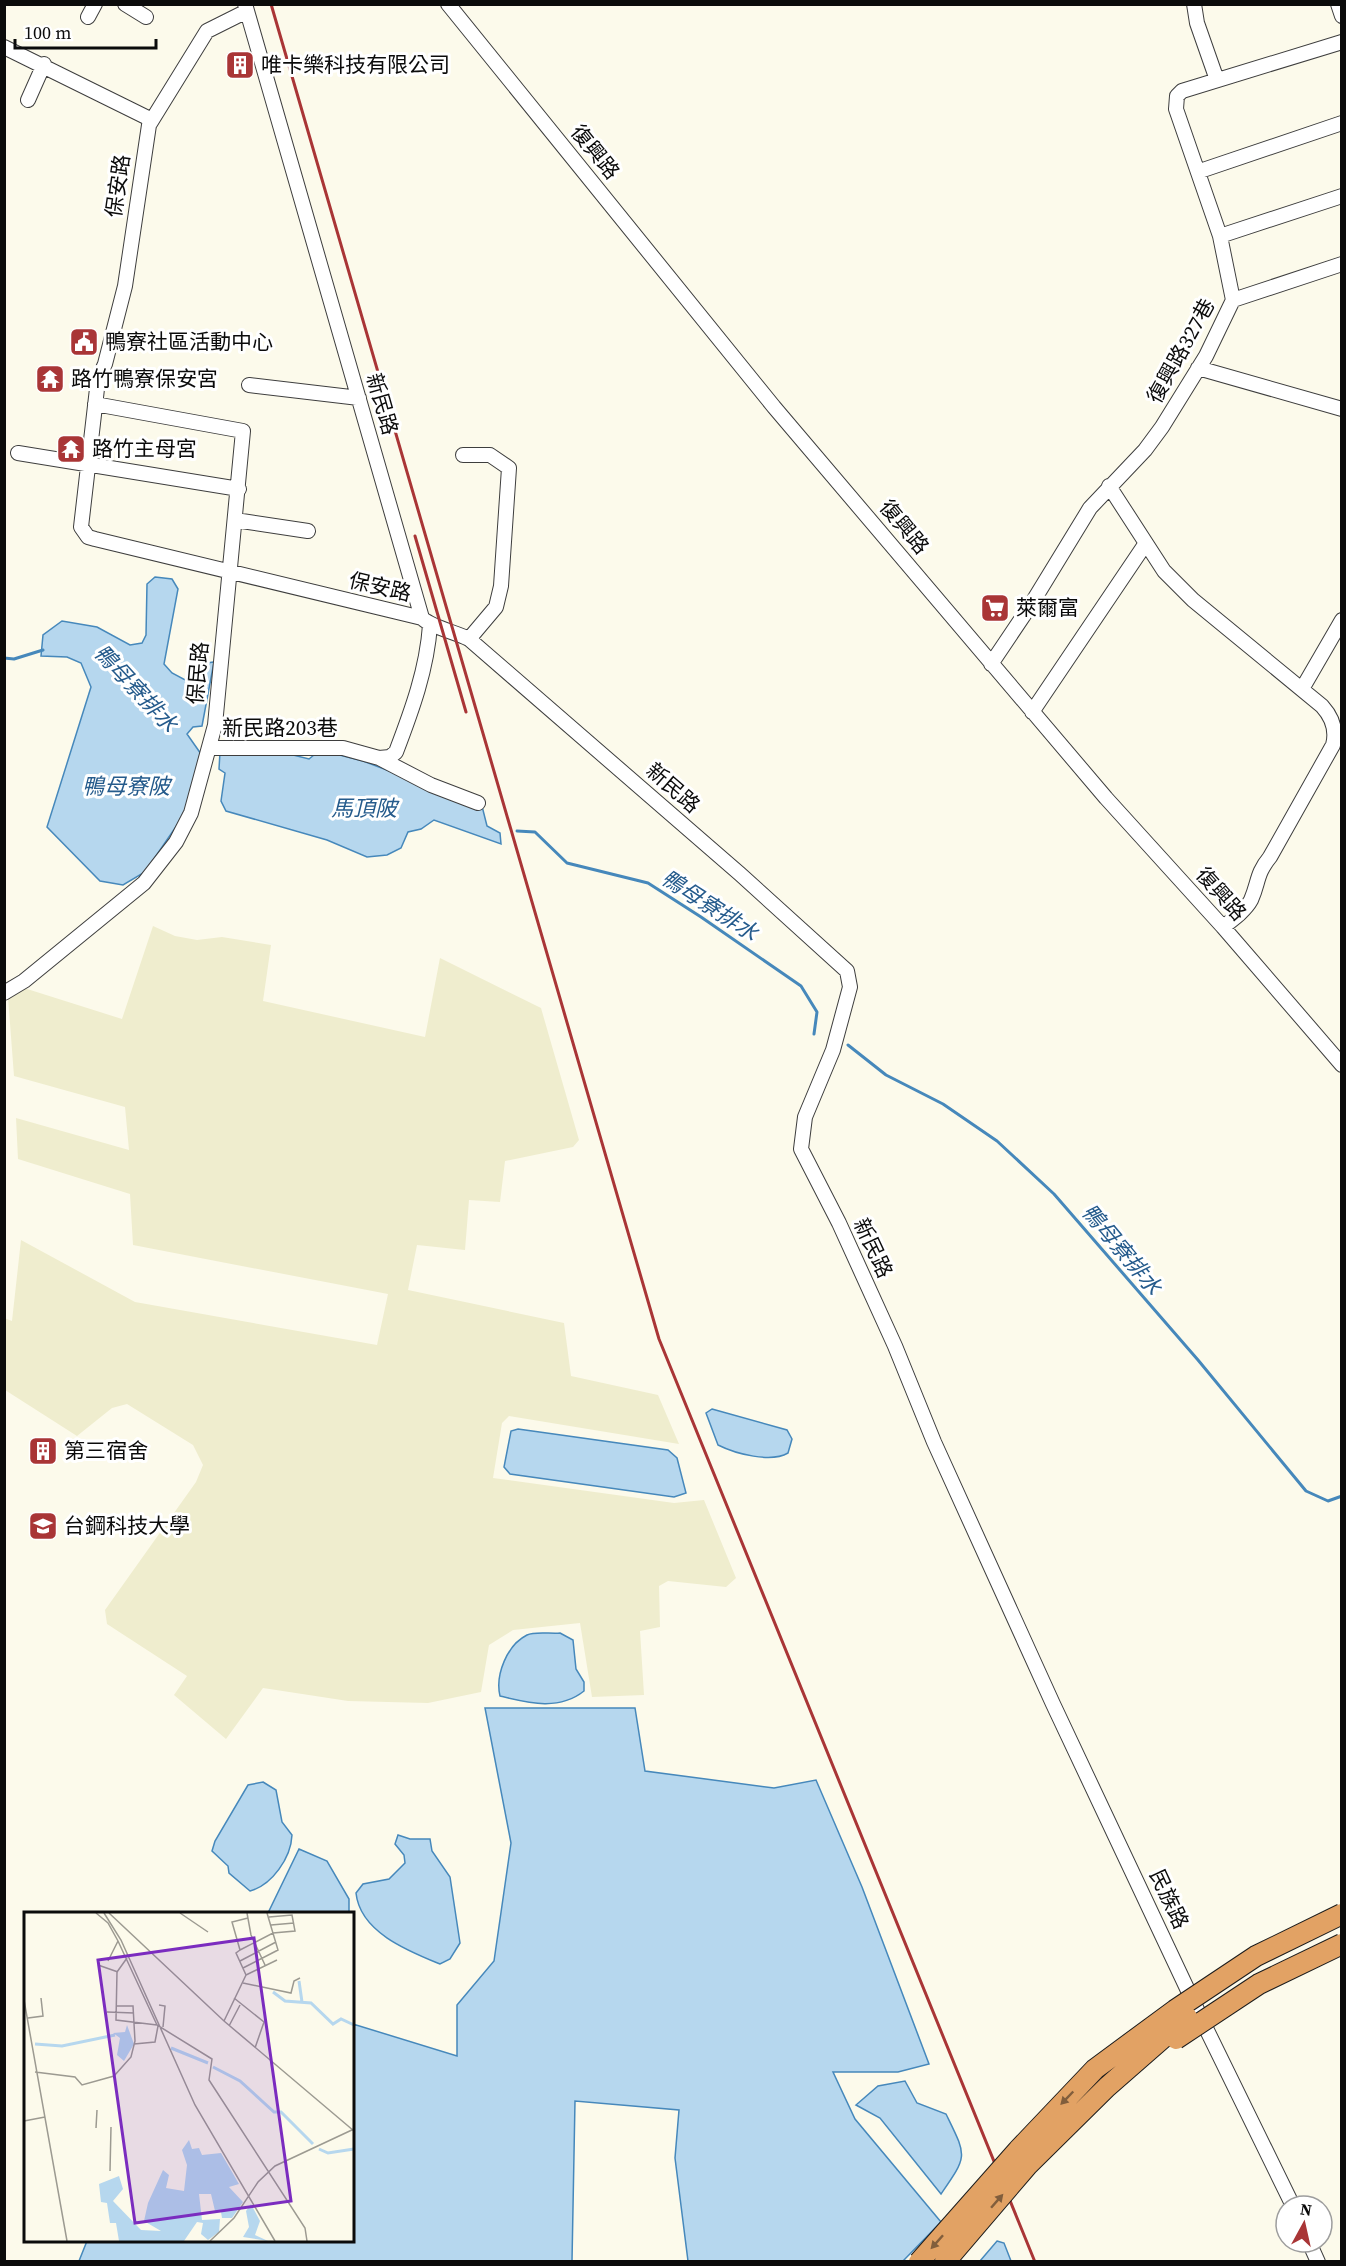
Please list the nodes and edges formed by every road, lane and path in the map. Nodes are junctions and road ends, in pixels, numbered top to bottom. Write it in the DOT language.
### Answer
graph roads {
  1 [pos="125,4"];
  2 [pos="448,4"];
  3 [pos="1194,4"];
  4 [pos="1338,4"];
  5 [pos="246,8"];
  6 [pos="1341,16"];
  7 [pos="146,17"];
  8 [pos="1341,42"];
  9 [pos="4,47"];
  10 [pos="44,64"];
  11 [pos="1217,80"];
  12 [pos="28,100"];
  13 [pos="152,120"];
  14 [pos="1341,123"];
  15 [pos="1200,171"];
  16 [pos="1341,196"];
  17 [pos="1220,236"];
  18 [pos="1341,264"];
  19 [pos="1233,300"];
  20 [pos="1198,368"];
  21 [pos="249,385"];
  22 [pos="359,398"];
  23 [pos="96,404"];
  24 [pos="1341,409"];
  25 [pos="18,453"];
  26 [pos="463,454"];
  27 [pos="88,463"];
  28 [pos="1109,486"];
  29 [pos="239,489"];
  30 [pos="235,520"];
  31 [pos="308,531"];
  32 [pos="1146,543"];
  33 [pos="228,573"];
  34 [pos="1341,620"];
  35 [pos="426,622"];
  36 [pos="469,639"];
  37 [pos="991,664"];
  38 [pos="1302,689"];
  39 [pos="1032,712"];
  40 [pos="209,748"];
  41 [pos="379,758"];
  42 [pos="478,803"];
  43 [pos="1223,927"];
  44 [pos="4,993"];
  45 [pos="1341,1065"];
  46 [pos="1011,1608"];
  47 [pos="1341,1901"];
  48 [pos="1341,1914"];
  49 [pos="1341,1929"];
  50 [pos="1341,1944"];
  51 [pos="1095,2069"];
  52 [pos="1107,2086"];
  53 [pos="1287,2194"];
  54 [pos="919,2262"];
  55 [pos="945,2262"];
  1 -- 7 [label="street"];
  2 -- 37 [label="street, 復興路"];
  3 -- 11 [label="street"];
  4 -- 6 [label="street"];
  5 -- 13 [label="street, 保安路"];
  5 -- 22 [label="street, 新民路"];
  8 -- 11 [label="street, 復興路327巷"];
  9 -- 10 [label="street"];
  10 -- 12 [label="street"];
  10 -- 13 [label="street"];
  11 -- 15 [label="street, 復興路327巷"];
  13 -- 23 [label="street, 保安路"];
  14 -- 15 [label="street"];
  15 -- 17 [label="street, 復興路327巷"];
  16 -- 17 [label="street"];
  17 -- 19 [label="street, 復興路327巷"];
  18 -- 19 [label="street"];
  19 -- 20 [label="street, 復興路327巷"];
  20 -- 24 [label="street"];
  20 -- 28 [label="street, 復興路327巷"];
  21 -- 22 [label="street"];
  22 -- 35 [label="street, 新民路"];
  23 -- 27 [label="street, 保安路"];
  23 -- 29 [label="street, 保民路"];
  25 -- 27 [label="street"];
  26 -- 36 [label="street"];
  27 -- 29 [label="street"];
  27 -- 33 [label="street, 保安路"];
  28 -- 32 [label="street"];
  28 -- 37 [label="street, 復興路327巷"];
  29 -- 30 [label="street, 保民路"];
  30 -- 31 [label="street"];
  30 -- 33 [label="street, 保民路"];
  32 -- 38 [label="street"];
  32 -- 39 [label="street"];
  33 -- 35 [label="street, 保安路"];
  33 -- 40 [label="street, 保民路"];
  34 -- 38 [label="street"];
  35 -- 36 [label="street, 新民路"];
  35 -- 41 [label="street"];
  36 -- 46 [label="street, 新民路"];
  37 -- 39 [label="street, 復興路"];
  38 -- 43 [label="street"];
  39 -- 43 [label="street, 復興路"];
  40 -- 41 [label="street, 新民路203巷"];
  40 -- 44 [label="street, 保民路"];
  41 -- 42 [label="street, 新民路203巷"];
  43 -- 45 [label="street, 復興路"];
  46 -- 53 [label="street, 民族路"];
  47 -- 51 [label="highway, bridge"];
  48 -- 51 [label="highway, bridge"];
  49 -- 52 [label="highway, bridge"];
  50 -- 52 [label="highway, bridge"];
  51 -- 54 [label="highway, one-way, bridge"];
  55 -- 52 [label="highway, one-way, bridge"];
}
